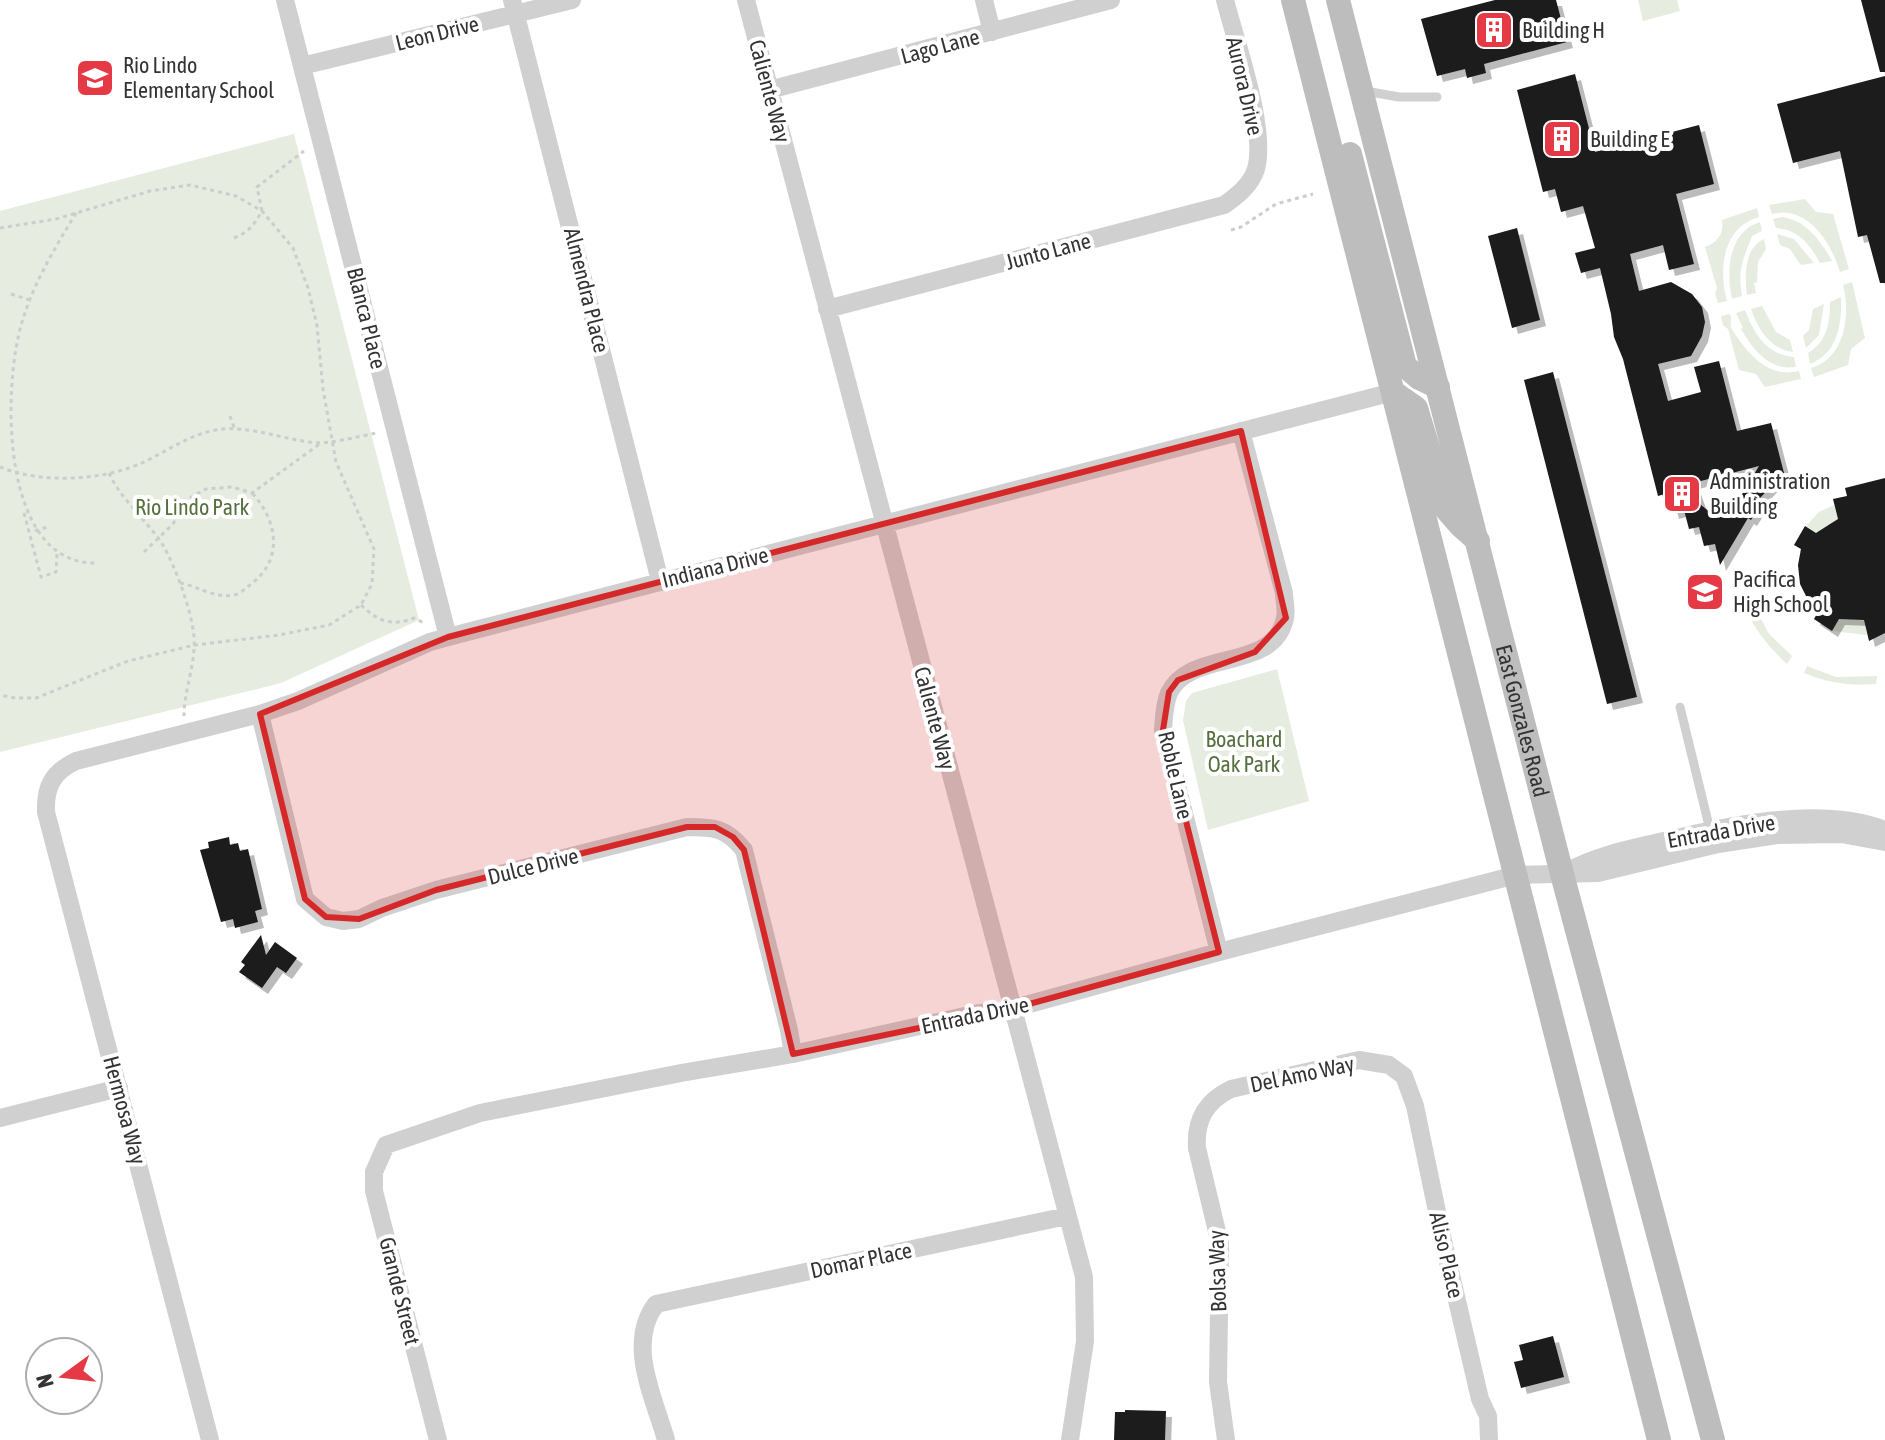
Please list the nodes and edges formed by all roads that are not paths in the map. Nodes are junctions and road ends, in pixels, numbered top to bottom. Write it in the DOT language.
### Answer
graph roads {
  1 [pos="285,0"];
  2 [pos="572,0"];
  3 [pos="746,0"];
  4 [pos="984,0"];
  5 [pos="1111,0"];
  6 [pos="1225,0"];
  7 [pos="1293,0"];
  8 [pos="1338,0"];
  9 [pos="514,7"];
  10 [pos="992,32"];
  11 [pos="302,66"];
  12 [pos="769,90"];
  13 [pos="1361,90"];
  14 [pos="1437,97"];
  15 [pos="1325,125"];
  16 [pos="1255,172"];
  17 [pos="827,309"];
  18 [pos="1438,387"];
  19 [pos="1393,392"];
  20 [pos="1241,431"];
  21 [pos="885,524"];
  22 [pos="1478,541"];
  23 [pos="660,581"];
  24 [pos="448,637"];
  25 [pos="1680,707"];
  26 [pos="260,714"];
  27 [pos="51,779"];
  28 [pos="1710,830"];
  29 [pos="1885,830"];
  30 [pos="1885,842"];
  31 [pos="1562,874"];
  32 [pos="1516,875"];
  33 [pos="1219,952"];
  34 [pos="1011,1009"];
  35 [pos="793,1054"];
  36 [pos="1400,1072"];
  37 [pos="119,1088"];
  38 [pos="1207,1106"];
  39 [pos="0,1118"];
  40 [pos="386,1145"];
  41 [pos="1067,1216"];
  42 [pos="210,1440"];
  43 [pos="438,1440"];
  44 [pos="666,1440"];
  45 [pos="1070,1440"];
  46 [pos="1226,1440"];
  47 [pos="1489,1440"];
  48 [pos="1659,1440"];
  49 [pos="1713,1440"];
  1 -- 11 [label="street, Blanca Place"];
  2 -- 9 [label="street, Leon Drive"];
  3 -- 12 [label="street, Caliente Way"];
  4 -- 10 [label="street"];
  5 -- 10 [label="street, Lago Lane"];
  6 -- 16 [label="street, Aurora Drive"];
  7 -- 15 [label="main road, East Gonzales Road"];
  8 -- 13 [label="main road, East Gonzales Road"];
  9 -- 11 [label="street, Leon Drive"];
  9 -- 23 [label="street, Almendra Place"];
  10 -- 12 [label="street, Lago Lane"];
  11 -- 24 [label="street, Blanca Place"];
  12 -- 17 [label="street, Caliente Way"];
  13 -- 14 [label="lane"];
  13 -- 18 [label="main road, East Gonzales Road"];
  15 -- 18 [label="main road"];
  15 -- 19 [label="main road, East Gonzales Road"];
  16 -- 17 [label="street, Junto Lane"];
  17 -- 21 [label="street, Caliente Way"];
  18 -- 22 [label="main road, East Gonzales Road"];
  19 -- 20 [label="street, Indiana Drive"];
  19 -- 22 [label="main road"];
  19 -- 32 [label="main road, East Gonzales Road"];
  20 -- 21 [label="street, Indiana Drive"];
  20 -- 33 [label="street, Roble Lane"];
  21 -- 23 [label="street, Indiana Drive"];
  21 -- 34 [label="street, Caliente Way"];
  22 -- 31 [label="main road, East Gonzales Road"];
  23 -- 24 [label="street, Indiana Drive"];
  24 -- 26 [label="street, Indiana Drive"];
  25 -- 28 [label="lane"];
  26 -- 27 [label="street, Indiana Drive"];
  26 -- 35 [label="street, Dulce Drive"];
  27 -- 37 [label="street, Hermosa Way"];
  28 -- 29 [label="street, Entrada Drive"];
  28 -- 31 [label="street, Entrada Drive"];
  30 -- 31 [label="street, Entrada Drive"];
  31 -- 32 [label="street, Entrada Drive"];
  31 -- 49 [label="main road, East Gonzales Road"];
  32 -- 33 [label="street, Entrada Drive"];
  32 -- 48 [label="main road, East Gonzales Road"];
  33 -- 34 [label="street, Entrada Drive"];
  34 -- 35 [label="street, Entrada Drive"];
  34 -- 41 [label="street, Caliente Way"];
  35 -- 40 [label="street, Entrada Drive"];
  36 -- 38 [label="street, Del Amo Way"];
  36 -- 47 [label="street, Aliso Place"];
  37 -- 39 [label="street"];
  37 -- 42 [label="street, Hermosa Way"];
  38 -- 46 [label="street, Bolsa Way"];
  40 -- 43 [label="street, Grande Street"];
  41 -- 44 [label="street, Domar Place"];
  41 -- 45 [label="street, Caliente Way"];
}
